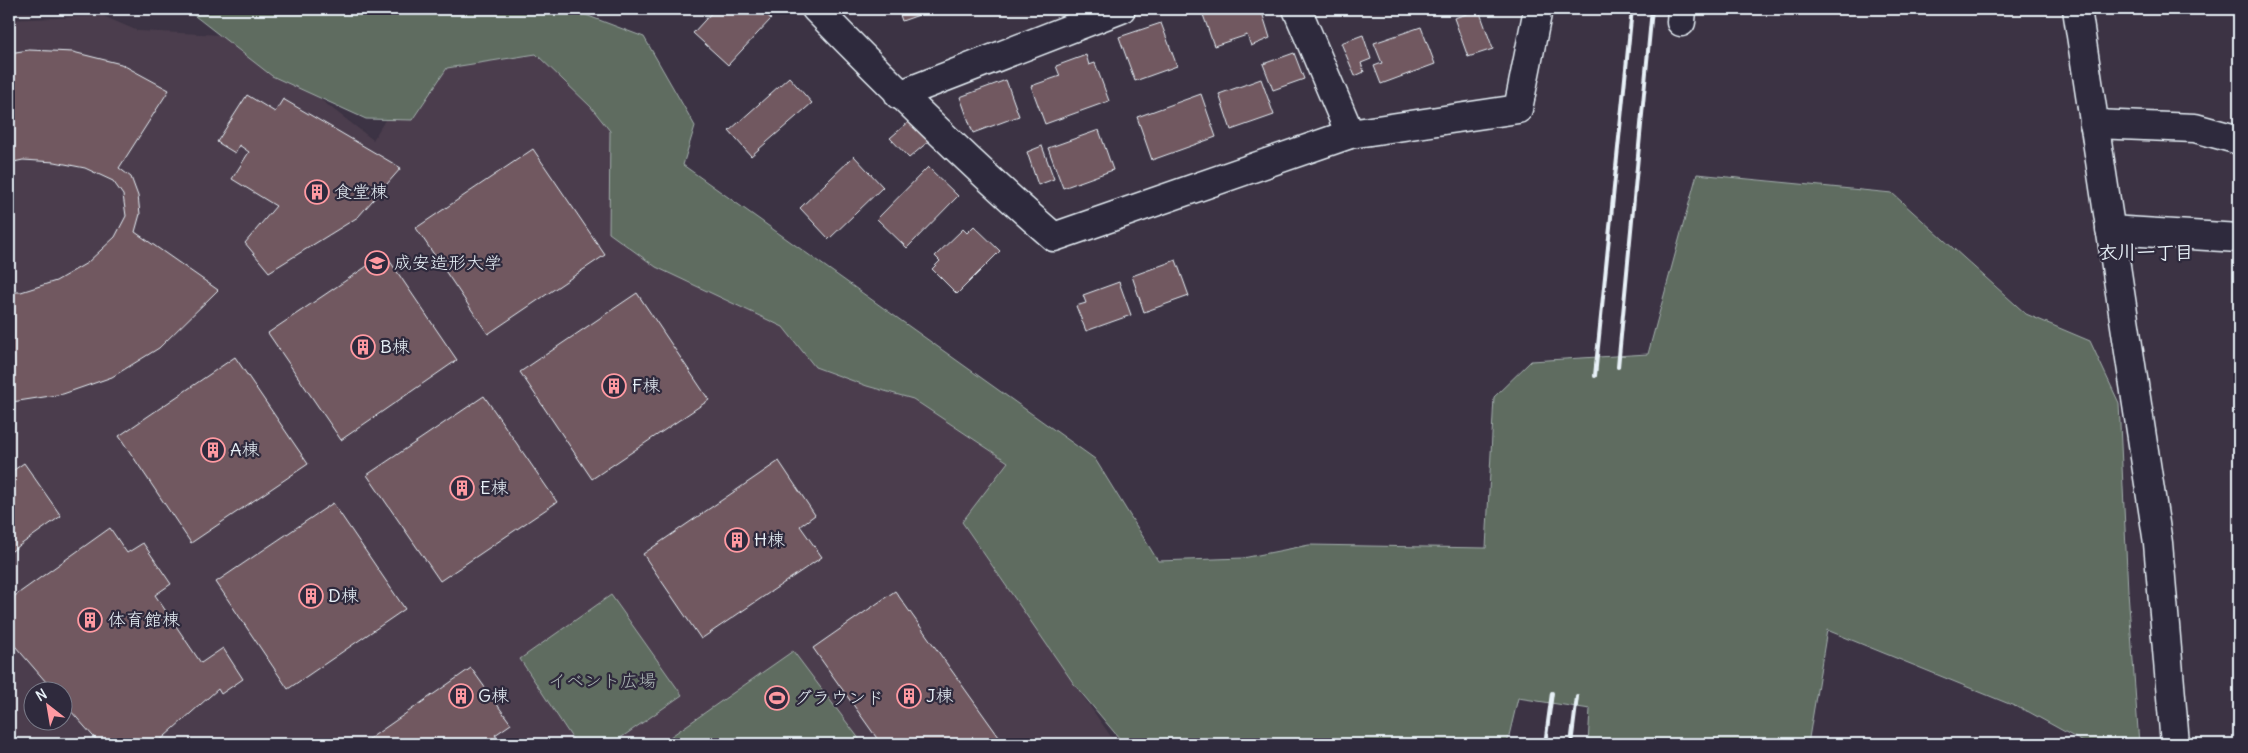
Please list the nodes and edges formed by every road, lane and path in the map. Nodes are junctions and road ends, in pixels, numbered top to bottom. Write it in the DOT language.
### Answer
graph roads {
  1 [pos="816,9"];
  2 [pos="1121,9"];
  3 [pos="1297,9"];
  4 [pos="1538,9"];
  5 [pos="2076,9"];
  6 [pos="899,95"];
  7 [pos="2094,124"];
  8 [pos="1350,134"];
  9 [pos="2239,140"];
  10 [pos="2110,230"];
  11 [pos="2239,238"];
  12 [pos="2175,744"];
  1 -- 6 [label="street"];
  2 -- 6 [label="street"];
  3 -- 8 [label="street"];
  4 -- 8 [label="street"];
  5 -- 7 [label="street"];
  6 -- 8 [label="street"];
  7 -- 9 [label="street"];
  7 -- 10 [label="street"];
  10 -- 11 [label="street"];
  10 -- 12 [label="street"];
}
